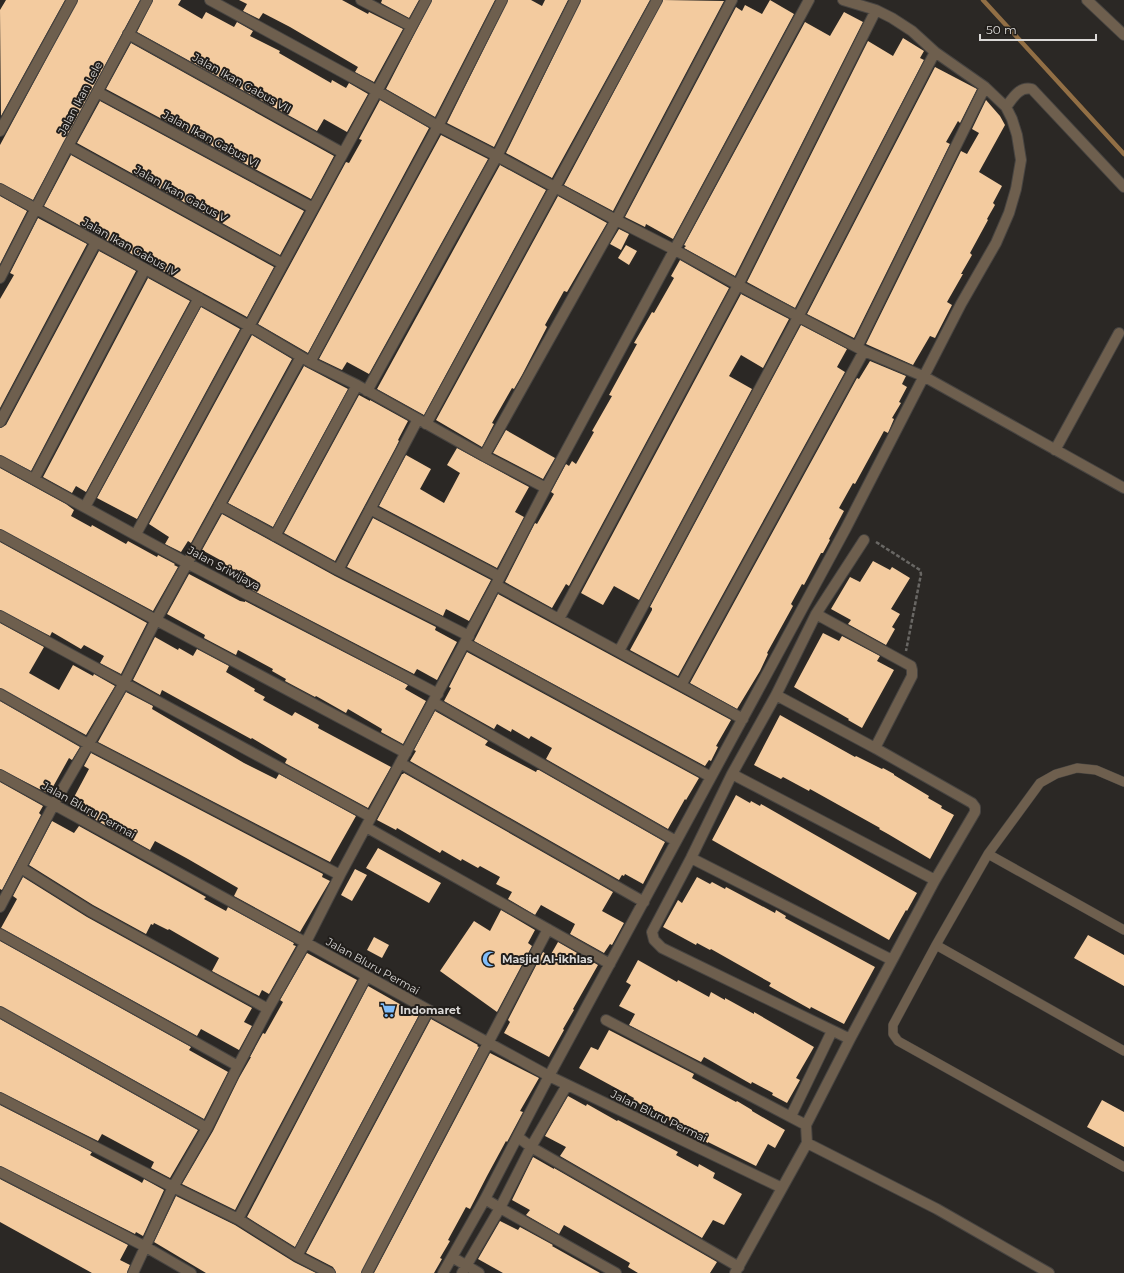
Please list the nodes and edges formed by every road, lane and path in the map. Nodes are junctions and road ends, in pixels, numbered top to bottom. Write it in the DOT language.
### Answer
graph roads {
  1 [pos="72,0"];
  2 [pos="147,0"];
  3 [pos="210,0"];
  4 [pos="361,0"];
  5 [pos="426,0"];
  6 [pos="502,0"];
  7 [pos="575,0"];
  8 [pos="657,0"];
  9 [pos="732,0"];
  10 [pos="809,0"];
  11 [pos="843,0"];
  12 [pos="1087,0"];
  13 [pos="876,10"];
  14 [pos="411,26"];
  15 [pos="128,34"];
  16 [pos="1124,35"];
  17 [pos="935,52"];
  18 [pos="985,87"];
  19 [pos="378,91"];
  20 [pos="97,92"];
  21 [pos="1006,107"];
  22 [pos="438,126"];
  23 [pos="0,131"];
  24 [pos="68,146"];
  25 [pos="343,153"];
  26 [pos="497,156"];
  27 [pos="555,187"];
  28 [pos="1124,187"];
  29 [pos="0,190"];
  30 [pos="314,208"];
  31 [pos="36,209"];
  32 [pos="616,220"];
  33 [pos="96,242"];
  34 [pos="675,250"];
  35 [pos="284,264"];
  36 [pos="145,269"];
  37 [pos="0,278"];
  38 [pos="738,286"];
  39 [pos="199,298"];
  40 [pos="798,317"];
  41 [pos="249,326"];
  42 [pos="1118,333"];
  43 [pos="860,349"];
  44 [pos="301,357"];
  45 [pos="310,362"];
  46 [pos="924,377"];
  47 [pos="357,385"];
  48 [pos="367,391"];
  49 [pos="422,421"];
  50 [pos="0,422"];
  51 [pos="1055,450"];
  52 [pos="484,456"];
  53 [pos="0,461"];
  54 [pos="34,479"];
  55 [pos="546,488"];
  56 [pos="1124,488"];
  57 [pos="219,505"];
  58 [pos="85,507"];
  59 [pos="370,509"];
  60 [pos="136,534"];
  61 [pos="0,535"];
  62 [pos="275,536"];
  63 [pos="864,540"];
  64 [pos="188,563"];
  65 [pos="338,570"];
  66 [pos="498,581"];
  67 [pos="816,614"];
  68 [pos="0,616"];
  69 [pos="558,619"];
  70 [pos="156,620"];
  71 [pos="467,640"];
  72 [pos="619,652"];
  73 [pos="904,662"];
  74 [pos="124,683"];
  75 [pos="681,686"];
  76 [pos="0,694"];
  77 [pos="776,695"];
  78 [pos="436,698"];
  79 [pos="743,719"];
  80 [pos="88,744"];
  81 [pos="875,748"];
  82 [pos="406,753"];
  83 [pos="400,763"];
  84 [pos="732,774"];
  85 [pos="0,775"];
  86 [pos="711,776"];
  87 [pos="1124,782"];
  88 [pos="54,804"];
  89 [pos="371,817"];
  90 [pos="366,827"];
  91 [pos="676,841"];
  92 [pos="988,854"];
  93 [pos="691,858"];
  94 [pos="21,868"];
  95 [pos="340,875"];
  96 [pos="936,880"];
  97 [pos="644,902"];
  98 [pos="0,907"];
  99 [pos="548,929"];
  100 [pos="1124,930"];
  101 [pos="0,934"];
  102 [pos="306,942"];
  103 [pos="936,945"];
  104 [pos="892,960"];
  105 [pos="610,964"];
  106 [pos="366,977"];
  107 [pos="268,1009"];
  108 [pos="428,1011"];
  109 [pos="0,1012"];
  110 [pos="606,1020"];
  111 [pos="832,1031"];
  112 [pos="850,1039"];
  113 [pos="489,1044"];
  114 [pos="1124,1051"];
  115 [pos="238,1066"];
  116 [pos="549,1076"];
  117 [pos="567,1085"];
  118 [pos="0,1098"];
  119 [pos="791,1116"];
  120 [pos="806,1125"];
  121 [pos="207,1128"];
  122 [pos="518,1137"];
  123 [pos="807,1143"];
  124 [pos="531,1147"];
  125 [pos="1124,1167"];
  126 [pos="0,1172"];
  127 [pos="173,1187"];
  128 [pos="782,1188"];
  129 [pos="485,1199"];
  130 [pos="500,1208"];
  131 [pos="238,1220"];
  132 [pos="146,1247"];
  133 [pos="297,1256"];
  134 [pos="452,1257"];
  135 [pos="464,1269"];
  136 [pos="737,1270"];
  137 [pos="133,1273"];
  138 [pos="191,1273"];
  139 [pos="330,1273"];
  140 [pos="367,1273"];
  141 [pos="443,1273"];
  142 [pos="479,1273"];
  143 [pos="616,1273"];
  144 [pos="1049,1273"];
  1 -- 23 [label="street"];
  2 -- 15 [label="street, Jalan Ikan Lele"];
  3 -- 19 [label="street"];
  4 -- 14 [label="street"];
  5 -- 14 [label="street"];
  6 -- 22 [label="street"];
  7 -- 26 [label="street"];
  8 -- 27 [label="street"];
  9 -- 32 [label="street"];
  10 -- 34 [label="street"];
  11 -- 13 [label="street"];
  12 -- 16 [label="street"];
  13 -- 17 [label="street"];
  13 -- 38 [label="street"];
  14 -- 19 [label="street"];
  15 -- 20 [label="street, Jalan Ikan Lele"];
  15 -- 25 [label="street, Jalan Ikan Gabus VII"];
  17 -- 18 [label="street"];
  17 -- 40 [label="street"];
  18 -- 21 [label="street"];
  18 -- 43 [label="street"];
  19 -- 22 [label="street"];
  19 -- 25 [label="street"];
  20 -- 24 [label="street, Jalan Ikan Lele"];
  20 -- 30 [label="street, Jalan Ikan Gabus VI"];
  21 -- 28 [label="street"];
  21 -- 46 [label="street"];
  22 -- 26 [label="street"];
  22 -- 45 [label="street"];
  24 -- 31 [label="street, Jalan Ikan Lele"];
  24 -- 35 [label="street, Jalan Ikan Gabus V"];
  25 -- 30 [label="street"];
  26 -- 27 [label="street"];
  26 -- 48 [label="street"];
  27 -- 32 [label="street"];
  27 -- 49 [label="street"];
  29 -- 31 [label="street, Jalan Ikan Gabus IV"];
  30 -- 35 [label="street"];
  31 -- 33 [label="street, Jalan Ikan Gabus IV"];
  31 -- 37 [label="street, Jalan Ikan Lele"];
  32 -- 34 [label="street"];
  32 -- 52 [label="street"];
  33 -- 36 [label="street, Jalan Ikan Gabus IV"];
  33 -- 50 [label="street"];
  34 -- 38 [label="street"];
  34 -- 55 [label="street"];
  35 -- 41 [label="street"];
  36 -- 39 [label="street, Jalan Ikan Gabus IV"];
  36 -- 54 [label="street"];
  38 -- 40 [label="street"];
  38 -- 69 [label="street"];
  39 -- 41 [label="street, Jalan Ikan Gabus IV"];
  39 -- 58 [label="street"];
  40 -- 43 [label="street"];
  40 -- 72 [label="street"];
  41 -- 44 [label="street, Jalan Ikan Gabus IV"];
  41 -- 60 [label="street"];
  42 -- 51 [label="street"];
  43 -- 46 [label="street"];
  43 -- 75 [label="street"];
  44 -- 45 [label="street, Jalan Ikan Gabus IV"];
  44 -- 57 [label="street"];
  45 -- 47 [label="street, Jalan Ikan Gabus IV"];
  46 -- 51 [label="street"];
  46 -- 79 [label="street"];
  47 -- 48 [label="street, Jalan Ikan Gabus IV"];
  47 -- 62 [label="street"];
  48 -- 49 [label="street, Jalan Ikan Gabus IV"];
  49 -- 52 [label="street, Jalan Ikan Gabus IV"];
  49 -- 59 [label="street"];
  51 -- 56 [label="street"];
  52 -- 55 [label="street, Jalan Ikan Gabus IV"];
  53 -- 54 [label="street, Jalan Sriwijaya"];
  54 -- 58 [label="street, Jalan Sriwijaya"];
  55 -- 66 [label="street"];
  57 -- 62 [label="street"];
  57 -- 64 [label="street"];
  58 -- 60 [label="street, Jalan Sriwijaya"];
  59 -- 65 [label="street"];
  59 -- 66 [label="street"];
  60 -- 64 [label="street, Jalan Sriwijaya"];
  61 -- 70 [label="street"];
  62 -- 65 [label="street"];
  63 -- 67 [label="street"];
  63 -- 73 [label="path"];
  64 -- 70 [label="street"];
  64 -- 78 [label="street, Jalan Sriwijaya"];
  65 -- 71 [label="street"];
  66 -- 69 [label="street"];
  66 -- 71 [label="street"];
  67 -- 73 [label="street"];
  67 -- 77 [label="street"];
  68 -- 74 [label="street"];
  69 -- 72 [label="street"];
  70 -- 74 [label="street"];
  70 -- 82 [label="street"];
  71 -- 78 [label="street"];
  71 -- 86 [label="street"];
  72 -- 75 [label="street"];
  73 -- 81 [label="street"];
  74 -- 80 [label="street"];
  74 -- 89 [label="street"];
  75 -- 79 [label="street"];
  76 -- 80 [label="street"];
  77 -- 81 [label="street"];
  77 -- 84 [label="street"];
  78 -- 82 [label="street"];
  78 -- 91 [label="street, Jalan Sriwijaya"];
  79 -- 86 [label="street"];
  80 -- 88 [label="street"];
  80 -- 95 [label="street"];
  81 -- 96 [label="street"];
  82 -- 83 [label="street"];
  83 -- 89 [label="street"];
  83 -- 97 [label="street"];
  84 -- 93 [label="street"];
  84 -- 96 [label="street"];
  85 -- 88 [label="street, Jalan Bluru Permai"];
  86 -- 91 [label="street"];
  87 -- 92 [label="lane"];
  88 -- 94 [label="street"];
  88 -- 102 [label="street, Jalan Bluru Permai"];
  89 -- 90 [label="street"];
  90 -- 95 [label="street"];
  90 -- 99 [label="street"];
  91 -- 97 [label="street"];
  92 -- 100 [label="lane"];
  92 -- 103 [label="lane"];
  93 -- 104 [label="street"];
  93 -- 111 [label="street"];
  94 -- 98 [label="street"];
  94 -- 107 [label="street"];
  95 -- 102 [label="street"];
  96 -- 104 [label="street"];
  97 -- 105 [label="street"];
  99 -- 105 [label="street"];
  99 -- 113 [label="street"];
  101 -- 115 [label="street"];
  102 -- 106 [label="street, Jalan Bluru Permai"];
  102 -- 107 [label="street"];
  103 -- 114 [label="lane"];
  103 -- 125 [label="lane"];
  104 -- 112 [label="street"];
  105 -- 116 [label="street"];
  106 -- 108 [label="street, Jalan Bluru Permai"];
  106 -- 131 [label="street"];
  107 -- 115 [label="street"];
  108 -- 113 [label="street, Jalan Bluru Permai"];
  108 -- 133 [label="street"];
  109 -- 121 [label="street"];
  110 -- 119 [label="street"];
  111 -- 112 [label="street"];
  111 -- 119 [label="street"];
  112 -- 120 [label="street"];
  113 -- 116 [label="street, Jalan Bluru Permai"];
  113 -- 140 [label="street"];
  115 -- 121 [label="street"];
  116 -- 117 [label="street, Jalan Bluru Permai"];
  116 -- 122 [label="street"];
  117 -- 124 [label="street"];
  117 -- 128 [label="street, Jalan Bluru Permai"];
  118 -- 127 [label="street"];
  119 -- 120 [label="street"];
  120 -- 123 [label="street"];
  121 -- 127 [label="street"];
  122 -- 124 [label="street"];
  122 -- 129 [label="street"];
  123 -- 128 [label="street"];
  123 -- 144 [label="street"];
  124 -- 130 [label="street"];
  124 -- 136 [label="street"];
  126 -- 132 [label="street"];
  127 -- 131 [label="street"];
  127 -- 132 [label="street"];
  128 -- 136 [label="street"];
  129 -- 130 [label="street"];
  129 -- 134 [label="street"];
  130 -- 135 [label="street"];
  130 -- 143 [label="street"];
  131 -- 133 [label="street"];
  132 -- 137 [label="street"];
  132 -- 138 [label="street"];
  133 -- 139 [label="street"];
  134 -- 135 [label="street"];
  134 -- 141 [label="street"];
  135 -- 142 [label="street"];
}
